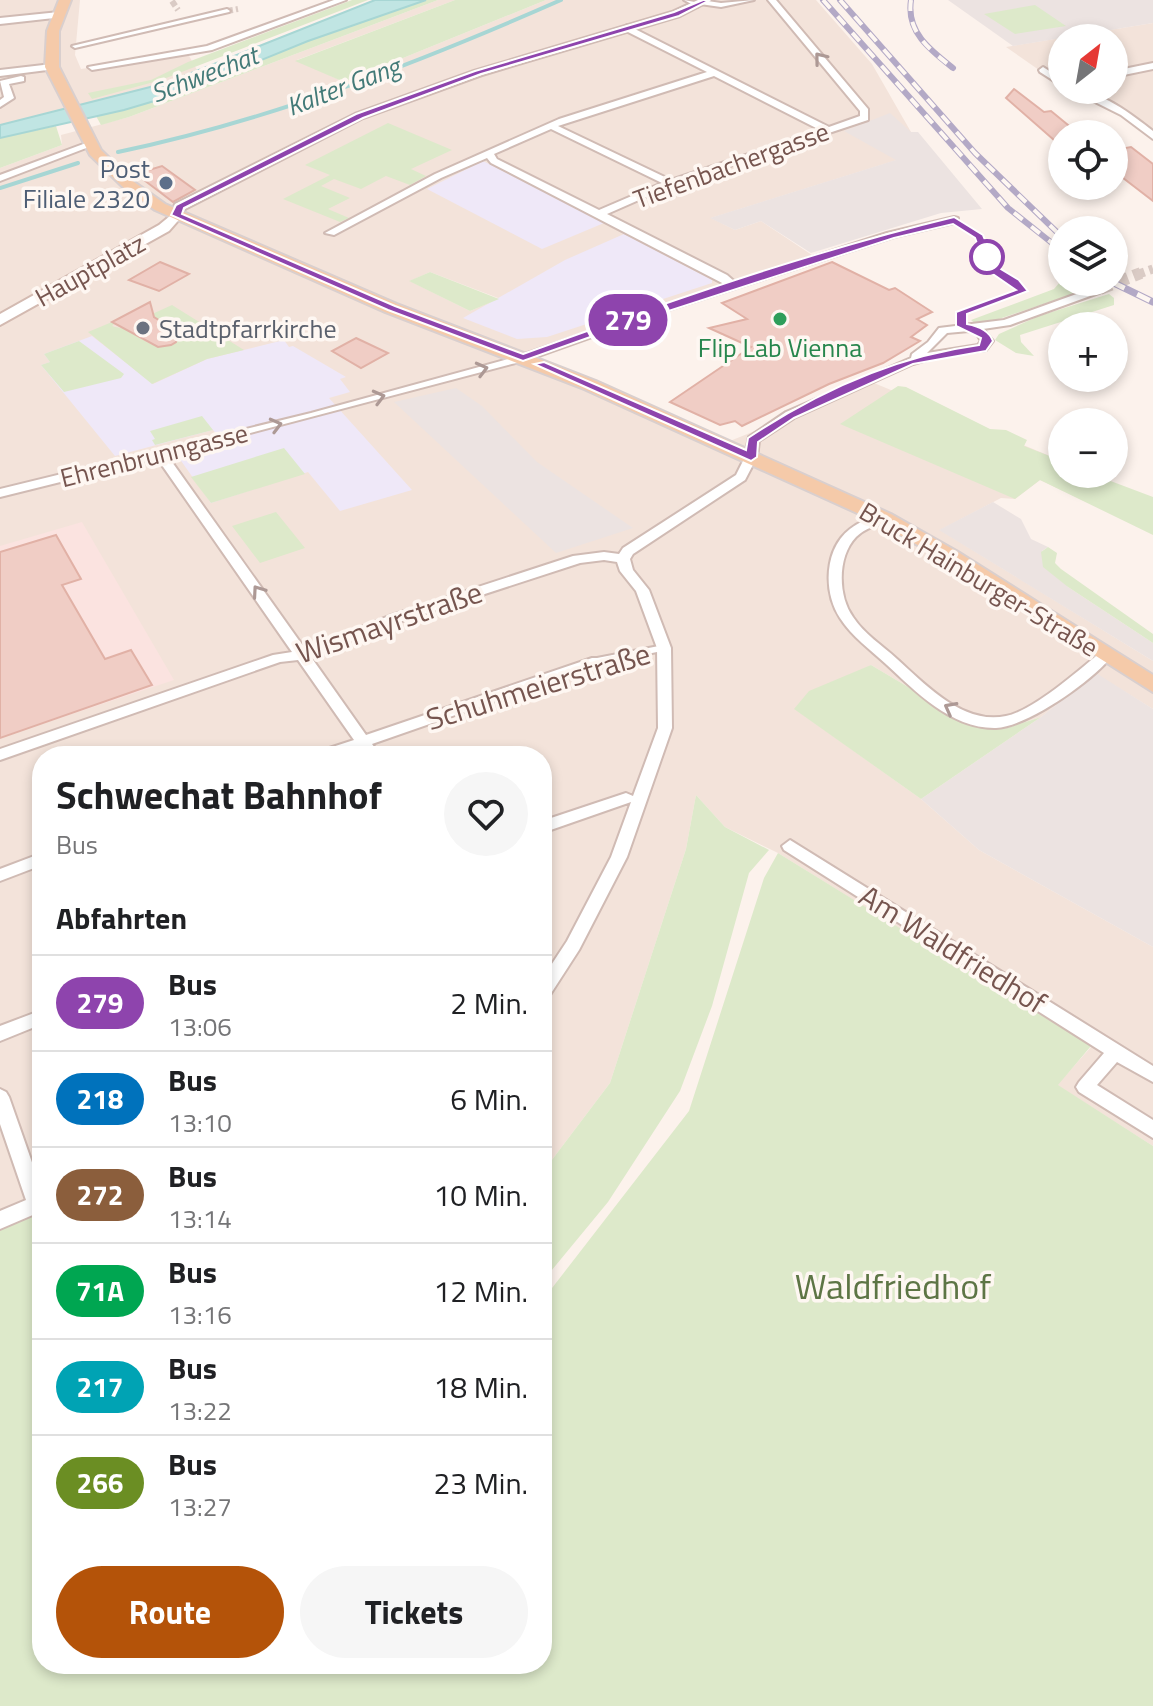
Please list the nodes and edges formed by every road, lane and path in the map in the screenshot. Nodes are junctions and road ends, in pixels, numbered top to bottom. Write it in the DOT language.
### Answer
graph roads {
  1 [pos="65,0"];
  2 [pos="342,0"];
  3 [pos="750,0"];
  4 [pos="772,0"];
  5 [pos="699,2"];
  6 [pos="178,10"];
  7 [pos="227,11"];
  8 [pos="59,15"];
  9 [pos="186,20"];
  10 [pos="0,21"];
  11 [pos="627,28"];
  12 [pos="75,46"];
  13 [pos="1153,66"];
  14 [pos="52,67"];
  15 [pos="92,67"];
  16 [pos="1043,70"];
  17 [pos="1128,71"];
  18 [pos="0,73"];
  19 [pos="714,73"];
  20 [pos="1048,73"];
  21 [pos="21,79"];
  22 [pos="0,104"];
  23 [pos="1105,104"];
  24 [pos="551,126"];
  25 [pos="828,130"];
  26 [pos="1153,136"];
  27 [pos="89,145"];
  28 [pos="490,155"];
  29 [pos="0,178"];
  30 [pos="670,183"];
  31 [pos="599,214"];
  32 [pos="176,215"];
  33 [pos="954,220"];
  34 [pos="330,233"];
  35 [pos="227,237"];
  36 [pos="735,287"];
  37 [pos="1081,296"];
  38 [pos="0,320"];
  39 [pos="1006,323"];
  40 [pos="973,329"];
  41 [pos="986,336"];
  42 [pos="938,337"];
  43 [pos="959,351"];
  44 [pos="523,358"];
  45 [pos="909,362"];
  46 [pos="161,455"];
  47 [pos="751,457"];
  48 [pos="0,493"];
  49 [pos="884,518"];
  50 [pos="623,559"];
  51 [pos="664,648"];
  52 [pos="303,655"];
  53 [pos="1106,655"];
  54 [pos="597,661"];
  55 [pos="1153,685"];
  56 [pos="363,741"];
  57 [pos="349,746"];
  58 [pos="366,746"];
  59 [pos="0,755"];
  60 [pos="644,791"];
  61 [pos="626,798"];
  62 [pos="552,824"];
  63 [pos="790,846"];
  64 [pos="32,863"];
  65 [pos="0,875"];
  66 [pos="552,978"];
  67 [pos="32,1021"];
  68 [pos="0,1034"];
  69 [pos="1116,1051"];
  70 [pos="1153,1075"];
  71 [pos="0,1097"];
  72 [pos="1153,1130"];
  73 [pos="32,1182"];
  74 [pos="32,1206"];
  75 [pos="0,1220"];
  1 -- 8 [label="main road"];
  2 -- 15 [label="street"];
  3 -- 5 [label="street"];
  25 -- 4 [label="street, Tiefenbachergasse, one-way"];
  5 -- 11 [label="street"];
  6 -- 9 [label="street"];
  7 -- 9 [label="street"];
  8 -- 10 [label="street"];
  8 -- 14 [label="main road"];
  9 -- 12 [label="street"];
  11 -- 19 [label="street"];
  11 -- 32 [label="street"];
  13 -- 17 [label="street"];
  14 -- 18 [label="street"];
  14 -- 27 [label="main road, Hauptplatz"];
  16 -- 20 [label="street"];
  19 -- 24 [label="street"];
  19 -- 25 [label="street"];
  21 -- 22 [label="street"];
  23 -- 26 [label="street"];
  24 -- 28 [label="street"];
  24 -- 30 [label="street"];
  25 -- 30 [label="street, Tiefenbachergasse"];
  27 -- 29 [label="street"];
  27 -- 32 [label="main road, Hauptplatz"];
  28 -- 31 [label="street"];
  28 -- 34 [label="street"];
  30 -- 31 [label="street, Tiefenbachergasse"];
  31 -- 36 [label="street"];
  32 -- 35 [label="main road, Hauptplatz"];
  32 -- 38 [label="main road, Hauptplatz"];
  33 -- 36 [label="street, Ehrenbrunngasse"];
  35 -- 44 [label="main road, Bruck Hainburger-Straße"];
  36 -- 44 [label="street, Ehrenbrunngasse"];
  37 -- 39 [label="street"];
  39 -- 40 [label="street"];
  39 -- 41 [label="street"];
  40 -- 41 [label="street"];
  40 -- 42 [label="street"];
  41 -- 43 [label="street"];
  42 -- 43 [label="street"];
  42 -- 45 [label="street"];
  43 -- 45 [label="street"];
  46 -- 44 [label="street, Ehrenbrunngasse, one-way"];
  44 -- 47 [label="main road, Bruck Hainburger-Straße"];
  45 -- 47 [label="street"];
  46 -- 48 [label="street, Ehrenbrunngasse"];
  52 -- 46 [label="street, one-way"];
  47 -- 49 [label="main road, Bruck Hainburger-Straße"];
  47 -- 50 [label="street"];
  49 -- 53 [label="main road, Bruck Hainburger-Straße"];
  53 -- 49 [label="street, one-way"];
  50 -- 51 [label="street"];
  50 -- 52 [label="street, Wismayrstraße"];
  51 -- 54 [label="street, Schuhmeierstraße"];
  51 -- 60 [label="street"];
  52 -- 56 [label="street"];
  52 -- 59 [label="street, Wismayrstraße"];
  53 -- 55 [label="main road, Bruck Hainburger-Straße"];
  54 -- 56 [label="street, Schuhmeierstraße"];
  56 -- 57 [label="street, Schuhmeierstraße"];
  56 -- 58 [label="street"];
  60 -- 61 [label="street"];
  60 -- 66 [label="street"];
  61 -- 62 [label="street"];
  63 -- 69 [label="street, Am Waldfriedhof"];
  64 -- 65 [label="street"];
  67 -- 68 [label="street"];
  69 -- 70 [label="street, Am Waldfriedhof"];
  69 -- 72 [label="street"];
  71 -- 73 [label="street"];
  74 -- 75 [label="street"];
}
